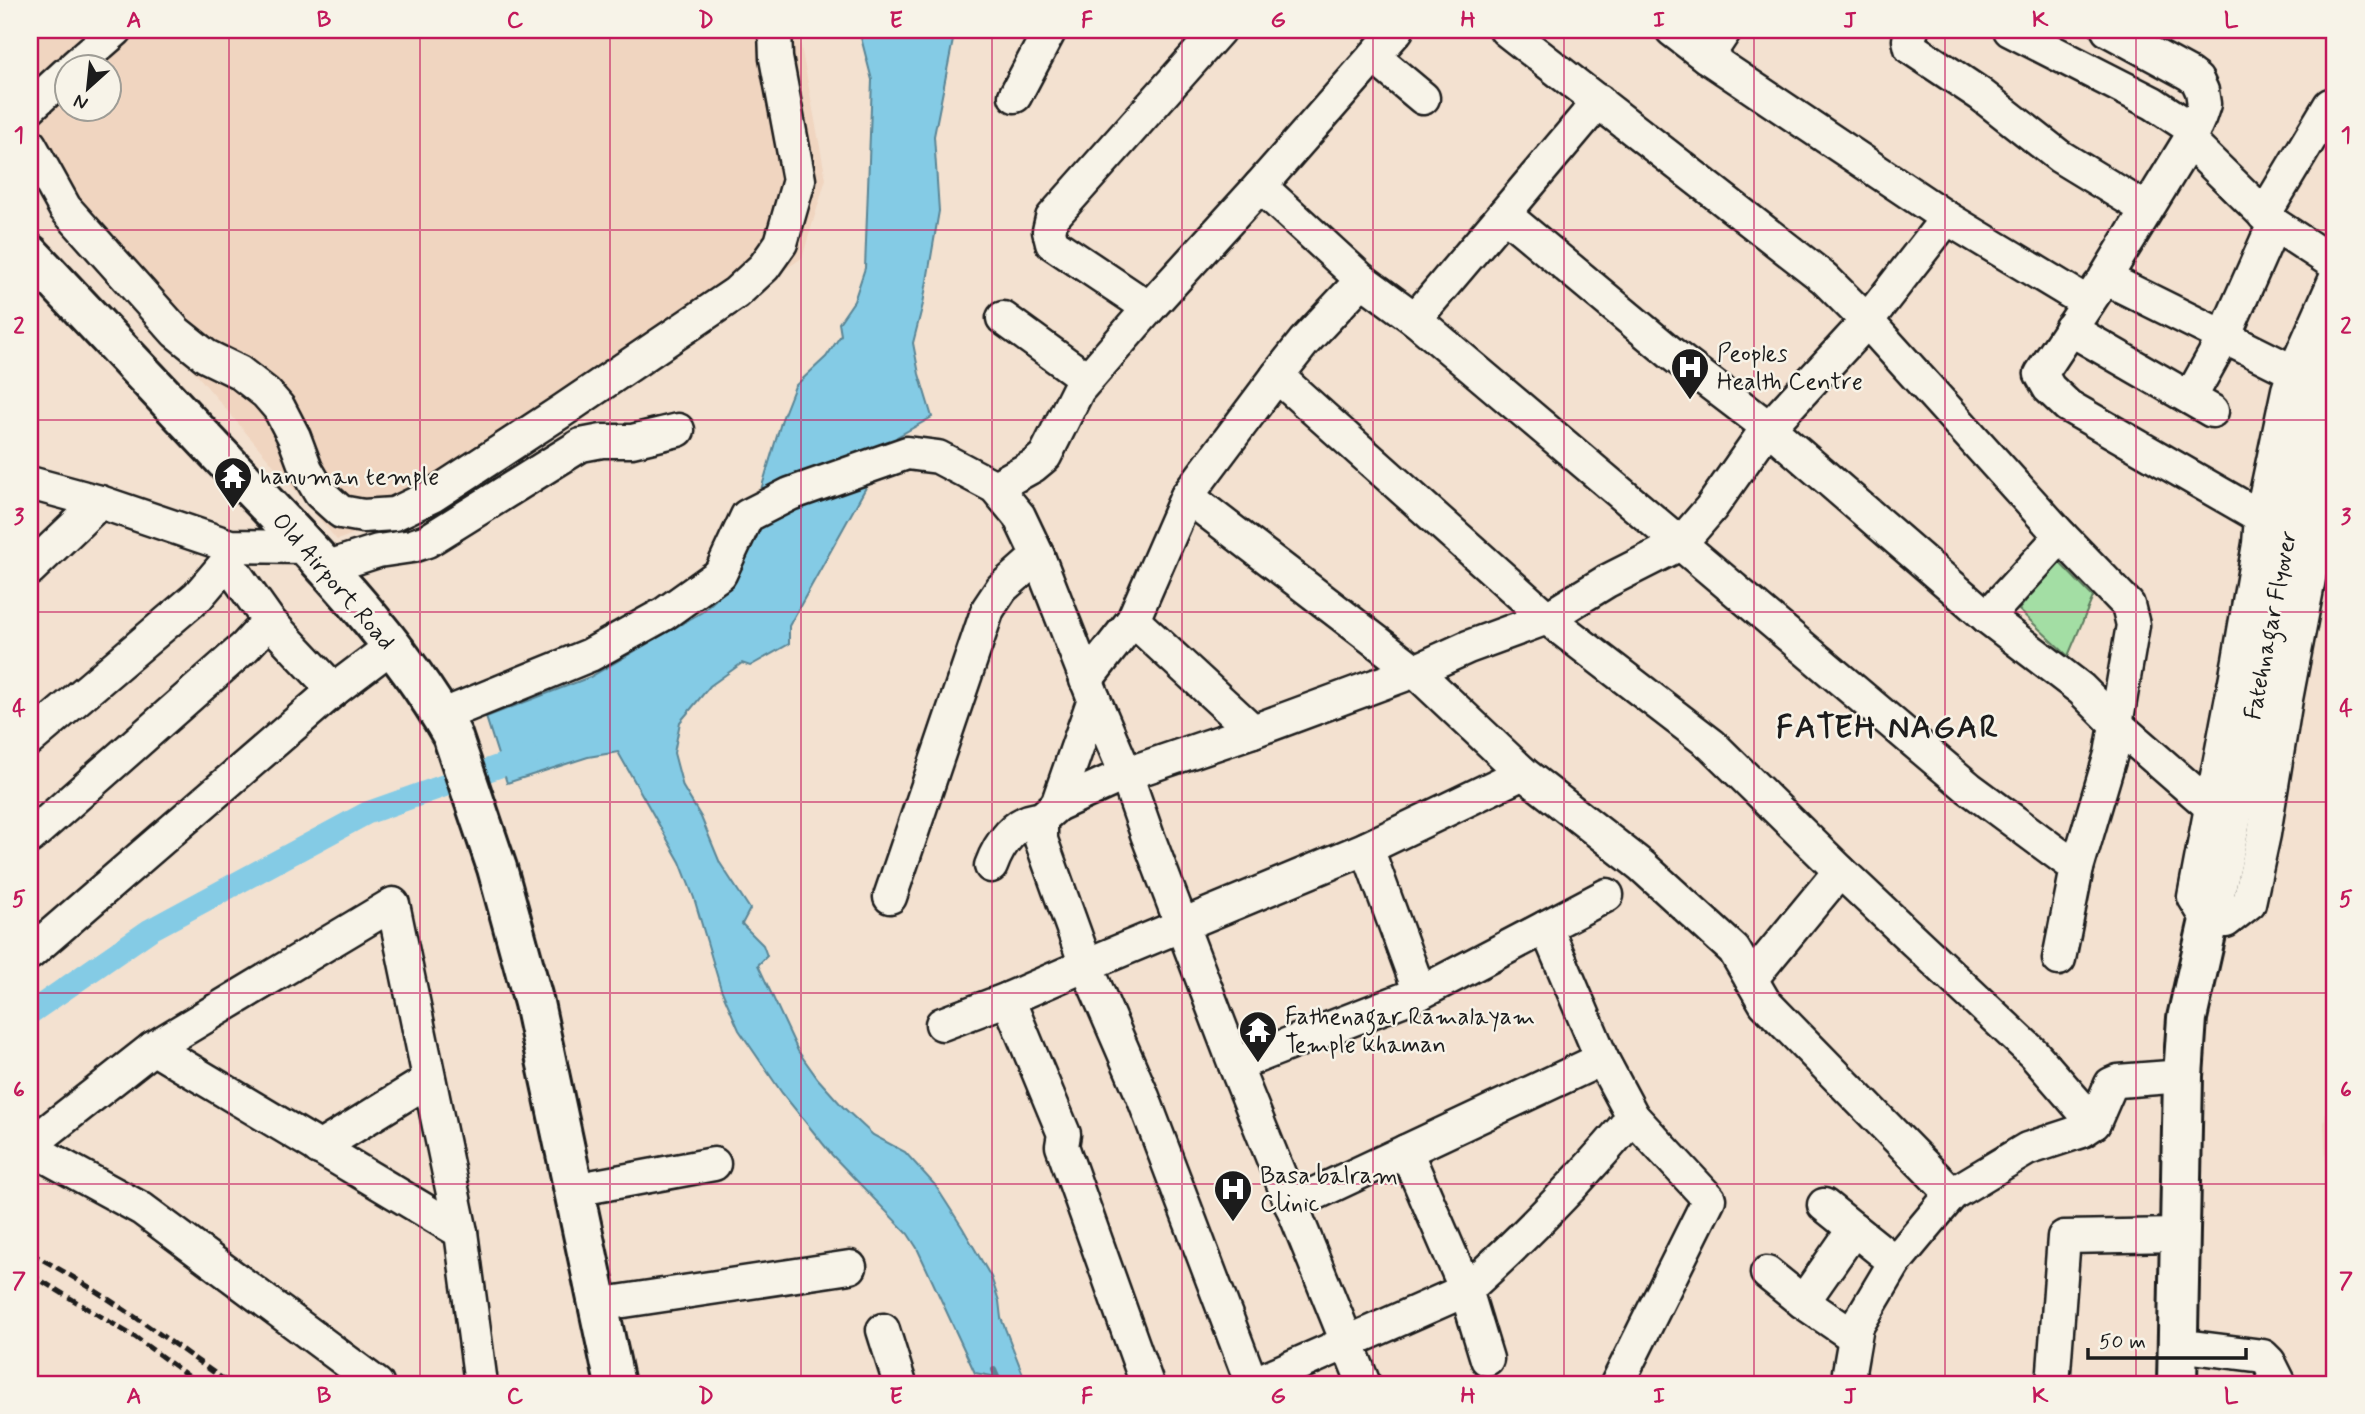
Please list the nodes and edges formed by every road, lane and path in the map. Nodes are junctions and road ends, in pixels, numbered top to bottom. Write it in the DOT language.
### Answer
graph roads {
  1 [pos="117,30"];
  2 [pos="775,30"];
  3 [pos="1050,30"];
  4 [pos="1219,30"];
  5 [pos="1397,30"];
  6 [pos="1506,30"];
  7 [pos="1672,30"];
  8 [pos="1725,30"];
  9 [pos="1912,30"];
  10 [pos="2010,30"];
  11 [pos="2108,30"];
  12 [pos="91,52"];
  13 [pos="1707,57"];
  14 [pos="1374,58"];
  15 [pos="52,87"];
  16 [pos="1015,96"];
  17 [pos="1423,97"];
  18 [pos="1599,101"];
  19 [pos="2330,105"];
  20 [pos="30,107"];
  21 [pos="2192,135"];
  22 [pos="30,145"];
  23 [pos="1260,186"];
  24 [pos="2146,209"];
  25 [pos="1504,214"];
  26 [pos="1947,218"];
  27 [pos="2269,220"];
  28 [pos="30,254"];
  29 [pos="2335,264"];
  30 [pos="1362,280"];
  31 [pos="2096,290"];
  32 [pos="2333,304"];
  33 [pos="1149,308"];
  34 [pos="1003,318"];
  35 [pos="1415,319"];
  36 [pos="1867,321"];
  37 [pos="2070,330"];
  38 [pos="2224,337"];
  39 [pos="2294,372"];
  40 [pos="1277,376"];
  41 [pos="1087,379"];
  42 [pos="2335,392"];
  43 [pos="1769,428"];
  44 [pos="678,430"];
  45 [pos="2335,442"];
  46 [pos="30,483"];
  47 [pos="995,487"];
  48 [pos="1187,496"];
  49 [pos="100,502"];
  50 [pos="2261,517"];
  51 [pos="2062,536"];
  52 [pos="1680,544"];
  53 [pos="229,554"];
  54 [pos="1038,556"];
  55 [pos="316,557"];
  56 [pos="30,569"];
  57 [pos="1987,617"];
  58 [pos="1547,618"];
  59 [pos="1133,620"];
  60 [pos="269,621"];
  61 [pos="392,646"];
  62 [pos="1415,671"];
  63 [pos="1090,689"];
  64 [pos="334,690"];
  65 [pos="2116,724"];
  66 [pos="447,725"];
  67 [pos="1253,732"];
  68 [pos="30,739"];
  69 [pos="1523,773"];
  70 [pos="1126,774"];
  71 [pos="2210,806"];
  72 [pos="1049,812"];
  73 [pos="30,837"];
  74 [pos="1367,848"];
  75 [pos="2233,855"];
  76 [pos="991,866"];
  77 [pos="2077,868"];
  78 [pos="1840,871"];
  79 [pos="1607,895"];
  80 [pos="890,897"];
  81 [pos="2217,920"];
  82 [pos="1183,925"];
  83 [pos="1546,927"];
  84 [pos="31,949"];
  85 [pos="2059,959"];
  86 [pos="1086,965"];
  87 [pos="1751,979"];
  88 [pos="1420,993"];
  89 [pos="1008,999"];
  90 [pos="943,1024"];
  91 [pos="153,1048"];
  92 [pos="1602,1059"];
  93 [pos="1236,1065"];
  94 [pos="2183,1076"];
  95 [pos="429,1080"];
  96 [pos="1633,1117"];
  97 [pos="2094,1123"];
  98 [pos="30,1146"];
  99 [pos="319,1148"];
  100 [pos="1406,1151"];
  101 [pos="714,1164"];
  102 [pos="575,1190"];
  103 [pos="1952,1194"];
  104 [pos="1291,1205"];
  105 [pos="1824,1205"];
  106 [pos="1854,1229"];
  107 [pos="461,1232"];
  108 [pos="2180,1236"];
  109 [pos="1895,1262"];
  110 [pos="850,1267"];
  111 [pos="1767,1273"];
  112 [pos="1466,1290"];
  113 [pos="1803,1301"];
  114 [pos="597,1305"];
  115 [pos="1857,1326"];
  116 [pos="883,1330"];
  117 [pos="1348,1342"];
  118 [pos="2192,1347"];
  119 [pos="1487,1359"];
  120 [pos="377,1384"];
  121 [pos="481,1384"];
  122 [pos="615,1384"];
  123 [pos="900,1384"];
  124 [pos="1147,1384"];
  125 [pos="1253,1384"];
  126 [pos="1364,1384"];
  127 [pos="1617,1384"];
  128 [pos="1852,1384"];
  129 [pos="2053,1384"];
  130 [pos="2177,1384"];
  131 [pos="2189,1384"];
  132 [pos="2280,1384"];
  1 -- 12 [label="street"];
  2 -- 22 [label="street"];
  3 -- 16 [label="street"];
  4 -- 33 [label="street"];
  5 -- 14 [label="street"];
  6 -- 18 [label="street"];
  7 -- 13 [label="street"];
  8 -- 13 [label="street"];
  9 -- 24 [label="street"];
  10 -- 21 [label="street"];
  11 -- 21 [label="street"];
  13 -- 26 [label="street"];
  14 -- 17 [label="street"];
  14 -- 23 [label="street"];
  15 -- 20 [label="street"];
  18 -- 25 [label="street"];
  18 -- 36 [label="street"];
  19 -- 27 [label="street"];
  21 -- 24 [label="street"];
  21 -- 27 [label="street"];
  23 -- 30 [label="street"];
  23 -- 33 [label="street"];
  24 -- 31 [label="street"];
  25 -- 35 [label="street"];
  25 -- 43 [label="street"];
  26 -- 31 [label="street"];
  26 -- 36 [label="street"];
  27 -- 29 [label="street"];
  27 -- 38 [label="street"];
  28 -- 55 [label="main road, Old Airport Road"];
  30 -- 35 [label="street"];
  30 -- 40 [label="street"];
  31 -- 37 [label="street"];
  31 -- 38 [label="street"];
  32 -- 39 [label="street"];
  32 -- 75 [label="main road, Fatehnagar Flyover"];
  33 -- 41 [label="street"];
  34 -- 41 [label="street"];
  35 -- 52 [label="street"];
  36 -- 43 [label="street"];
  36 -- 51 [label="street"];
  37 -- 38 [label="street"];
  37 -- 50 [label="street"];
  38 -- 39 [label="street"];
  39 -- 50 [label="street"];
  40 -- 48 [label="street"];
  40 -- 58 [label="street"];
  41 -- 47 [label="street"];
  42 -- 75 [label="main road, Fatehnagar Flyover"];
  43 -- 52 [label="street"];
  43 -- 57 [label="street"];
  44 -- 55 [label="street"];
  45 -- 81 [label="street"];
  46 -- 49 [label="street"];
  47 -- 54 [label="street"];
  47 -- 66 [label="street"];
  48 -- 59 [label="street"];
  48 -- 62 [label="street"];
  49 -- 53 [label="street"];
  49 -- 56 [label="street"];
  50 -- 71 [label="street"];
  51 -- 57 [label="street"];
  51 -- 65 [label="street"];
  52 -- 58 [label="street"];
  52 -- 77 [label="street"];
  53 -- 55 [label="street"];
  53 -- 60 [label="street"];
  53 -- 68 [label="street"];
  54 -- 63 [label="street"];
  54 -- 80 [label="street"];
  55 -- 61 [label="main road, Old Airport Road"];
  57 -- 65 [label="street"];
  58 -- 62 [label="street"];
  58 -- 78 [label="street"];
  59 -- 63 [label="street"];
  59 -- 67 [label="street"];
  60 -- 64 [label="street"];
  60 -- 73 [label="street"];
  61 -- 64 [label="street"];
  61 -- 66 [label="main road, Old Airport Road"];
  62 -- 67 [label="street"];
  62 -- 69 [label="street"];
  63 -- 70 [label="street"];
  63 -- 72 [label="street"];
  64 -- 84 [label="street"];
  65 -- 71 [label="street"];
  65 -- 77 [label="street"];
  66 -- 102 [label="main road, Old Airport Road"];
  67 -- 70 [label="street"];
  69 -- 74 [label="street"];
  69 -- 87 [label="street"];
  70 -- 72 [label="street"];
  70 -- 82 [label="street"];
  71 -- 81 [label="street"];
  72 -- 76 [label="street"];
  72 -- 86 [label="street"];
  74 -- 82 [label="street"];
  74 -- 88 [label="street"];
  75 -- 81 [label="main road, Fatehnagar Flyover"];
  77 -- 85 [label="street"];
  78 -- 87 [label="street"];
  78 -- 97 [label="street"];
  79 -- 83 [label="street"];
  81 -- 94 [label="main road"];
  81 -- 118 [label="main road"];
  82 -- 86 [label="street"];
  82 -- 93 [label="street"];
  83 -- 88 [label="street"];
  83 -- 92 [label="street"];
  86 -- 89 [label="street"];
  86 -- 125 [label="street"];
  87 -- 103 [label="street"];
  88 -- 93 [label="street"];
  89 -- 90 [label="street"];
  89 -- 124 [label="street"];
  91 -- 95 [label="street"];
  91 -- 98 [label="street"];
  91 -- 99 [label="street"];
  92 -- 96 [label="street"];
  92 -- 100 [label="street"];
  93 -- 104 [label="street"];
  94 -- 97 [label="street"];
  94 -- 108 [label="main road"];
  95 -- 99 [label="street"];
  95 -- 107 [label="street"];
  96 -- 112 [label="street"];
  96 -- 127 [label="street"];
  97 -- 103 [label="street"];
  98 -- 120 [label="street"];
  99 -- 107 [label="street"];
  100 -- 104 [label="street"];
  100 -- 112 [label="street"];
  101 -- 102 [label="street"];
  102 -- 114 [label="main road, Old Airport Road"];
  103 -- 109 [label="street"];
  104 -- 117 [label="street"];
  105 -- 106 [label="street"];
  106 -- 109 [label="street"];
  106 -- 113 [label="street"];
  107 -- 121 [label="street"];
  108 -- 129 [label="street"];
  108 -- 130 [label="main road"];
  109 -- 115 [label="street"];
  110 -- 114 [label="street"];
  111 -- 113 [label="street"];
  112 -- 117 [label="street"];
  112 -- 119 [label="street"];
  113 -- 115 [label="street"];
  114 -- 122 [label="main road, Old Airport Road"];
  115 -- 128 [label="street"];
  116 -- 123 [label="street"];
  117 -- 125 [label="street"];
  117 -- 126 [label="street"];
  118 -- 131 [label="main road"];
  118 -- 132 [label="street"];
}
